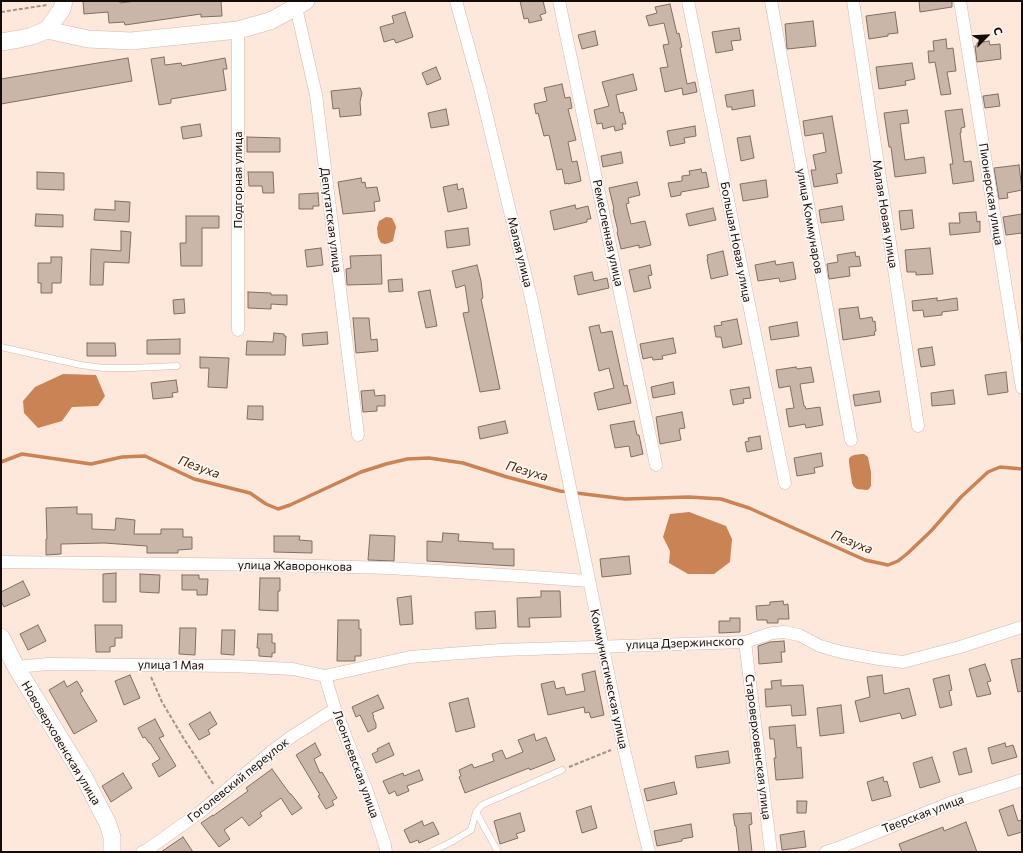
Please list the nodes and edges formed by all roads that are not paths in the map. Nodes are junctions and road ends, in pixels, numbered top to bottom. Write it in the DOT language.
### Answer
graph roads {
  1 [pos="64,1"];
  2 [pos="456,1"];
  3 [pos="559,1"];
  4 [pos="688,1"];
  5 [pos="770,1"];
  6 [pos="853,1"];
  7 [pos="960,1"];
  8 [pos="301,4"];
  9 [pos="47,30"];
  10 [pos="238,30"];
  11 [pos="1,42"];
  12 [pos="238,330"];
  13 [pos="1,347"];
  14 [pos="177,366"];
  15 [pos="1022,388"];
  16 [pos="918,426"];
  17 [pos="358,435"];
  18 [pos="850,440"];
  19 [pos="656,465"];
  20 [pos="785,483"];
  21 [pos="574,504"];
  22 [pos="1,562"];
  23 [pos="589,581"];
  24 [pos="1022,627"];
  25 [pos="1,637"];
  26 [pos="745,642"];
  27 [pos="602,646"];
  28 [pos="16,667"];
  29 [pos="325,676"];
  30 [pos="335,709"];
  31 [pos="562,770"];
  32 [pos="1022,780"];
  33 [pos="476,812"];
  34 [pos="113,852"];
  35 [pos="142,852"];
  36 [pos="386,852"];
  37 [pos="431,852"];
  38 [pos="498,852"];
  39 [pos="649,852"];
  40 [pos="771,852"];
  41 [pos="826,852"];
  1 -- 9 [label="main road"];
  2 -- 21 [label="street, Малая улица"];
  3 -- 19 [label="street, Ремесленная улица"];
  4 -- 20 [label="street, Большая Новая улица"];
  5 -- 18 [label="street, улица Коммунаров"];
  6 -- 16 [label="street, Малая Новая улица"];
  7 -- 15 [label="street, Пионерская улица"];
  8 -- 10 [label="main road"];
  8 -- 17 [label="street, Депутатская улица"];
  9 -- 10 [label="main road"];
  9 -- 11 [label="main road"];
  10 -- 12 [label="street, Подгорная улица"];
  13 -- 14 [label="lane"];
  21 -- 23 [label="street, Коммунистическая улица"];
  22 -- 23 [label="street, улица Жаворонкова"];
  23 -- 27 [label="street, Коммунистическая улица"];
  24 -- 26 [label="street, улица Дзержинского"];
  25 -- 28 [label="main road, Нововерховенская улица"];
  26 -- 27 [label="street, улица Дзержинского"];
  26 -- 40 [label="street, Староверховенская улица"];
  27 -- 29 [label="street, улица Дзержинского"];
  27 -- 39 [label="street, Коммунистическая улица"];
  28 -- 29 [label="street, улица 1 Мая"];
  28 -- 34 [label="main road, Нововерховенская улица"];
  29 -- 30 [label="street, Леонтьевская улица"];
  30 -- 35 [label="street, Гоголевский переулок"];
  30 -- 36 [label="street, Леонтьевская улица"];
  31 -- 33 [label="lane"];
  32 -- 41 [label="street, Тверская улица"];
  33 -- 37 [label="lane"];
  33 -- 38 [label="lane"];
}
